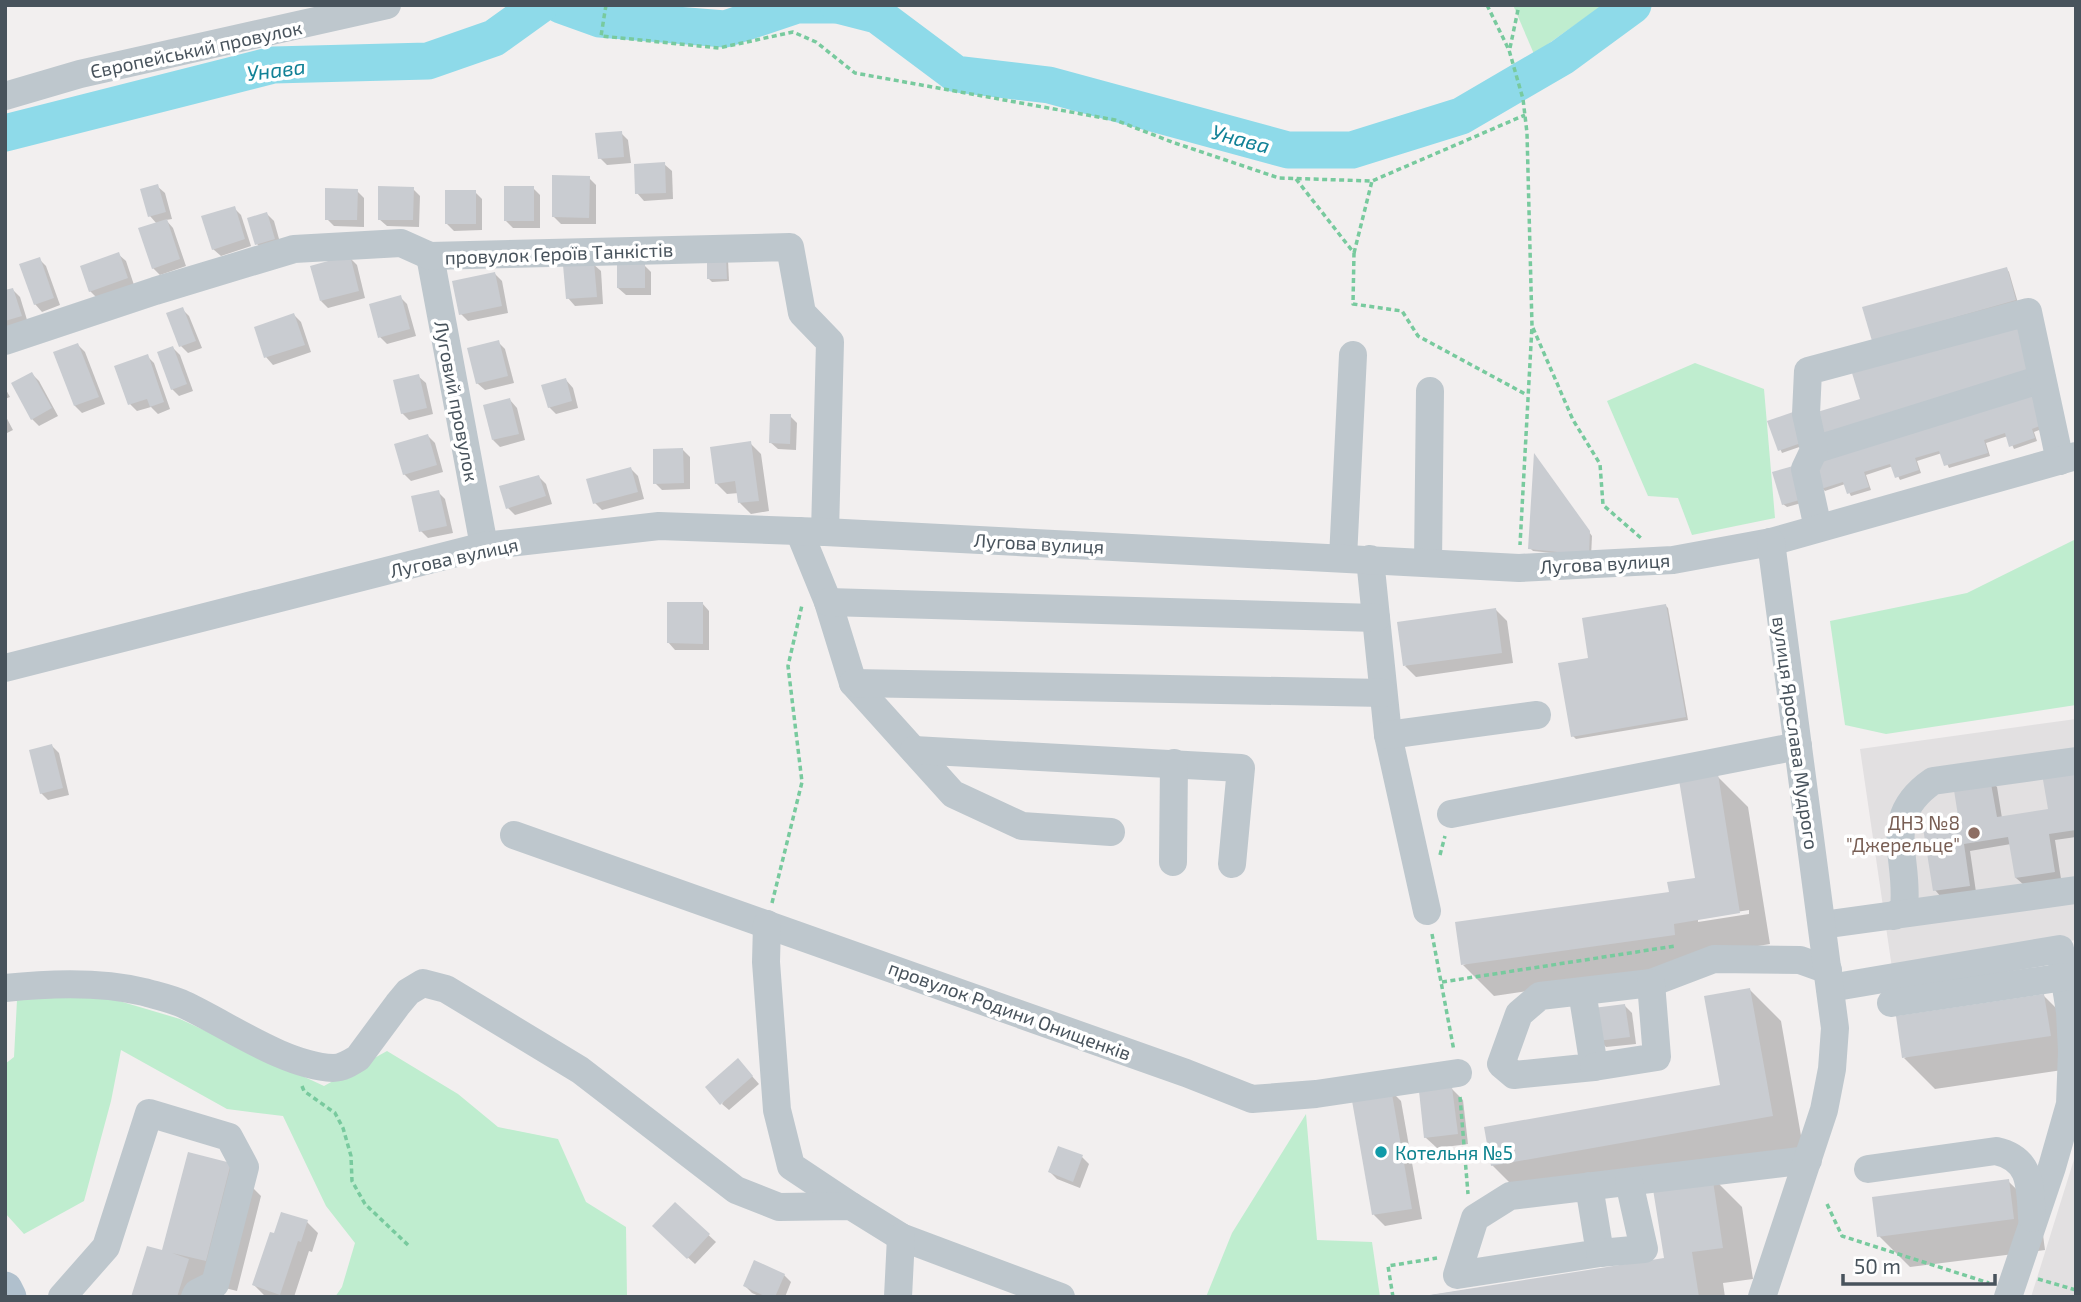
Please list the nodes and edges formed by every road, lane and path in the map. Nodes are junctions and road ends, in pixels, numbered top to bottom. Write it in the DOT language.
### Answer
graph roads {
  1 [pos="387,5"];
  2 [pos="606,5"];
  3 [pos="1487,5"];
  4 [pos="1519,5"];
  5 [pos="1509,50"];
  6 [pos="5,96"];
  7 [pos="1525,115"];
  8 [pos="1296,178"];
  9 [pos="1372,181"];
  10 [pos="1354,253"];
  11 [pos="430,256"];
  12 [pos="1532,326"];
  13 [pos="5,341"];
  14 [pos="1353,355"];
  15 [pos="2042,379"];
  16 [pos="1430,391"];
  17 [pos="1528,395"];
  18 [pos="1814,450"];
  19 [pos="2068,459"];
  20 [pos="1818,528"];
  21 [pos="812,531"];
  22 [pos="1770,542"];
  23 [pos="1648,545"];
  24 [pos="484,547"];
  25 [pos="1357,559"];
  26 [pos="1428,563"];
  27 [pos="1519,568"];
  28 [pos="816,601"];
  29 [pos="1376,618"];
  30 [pos="5,668"];
  31 [pos="853,683"];
  32 [pos="1384,693"];
  33 [pos="1537,715"];
  34 [pos="1388,735"];
  35 [pos="1798,746"];
  36 [pos="914,750"];
  37 [pos="2076,761"];
  38 [pos="1174,763"];
  39 [pos="1451,814"];
  40 [pos="1111,832"];
  41 [pos="514,835"];
  42 [pos="1172,862"];
  43 [pos="1232,864"];
  44 [pos="2076,890"];
  45 [pos="1427,911"];
  46 [pos="1894,916"];
  47 [pos="767,924"];
  48 [pos="1822,925"];
  49 [pos="1678,946"];
  50 [pos="2064,977"];
  51 [pos="1829,979"];
  52 [pos="1442,982"];
  53 [pos="1651,983"];
  54 [pos="5,988"];
  55 [pos="1582,990"];
  56 [pos="1891,1003"];
  57 [pos="299,1061"];
  58 [pos="1594,1066"];
  59 [pos="1458,1073"];
  60 [pos="1808,1160"];
  61 [pos="1868,1169"];
  62 [pos="1629,1182"];
  63 [pos="1589,1186"];
  64 [pos="1469,1191"];
  65 [pos="1827,1204"];
  66 [pos="851,1206"];
  67 [pos="2033,1224"];
  68 [pos="901,1237"];
  69 [pos="408,1245"];
  70 [pos="1465,1253"];
  71 [pos="1600,1253"];
  72 [pos="2006,1284"];
  73 [pos="5,1289"];
  74 [pos="2076,1290"];
  75 [pos="211,1292"];
  76 [pos="9,1297"];
  77 [pos="62,1297"];
  78 [pos="898,1297"];
  79 [pos="1061,1297"];
  80 [pos="1394,1297"];
  81 [pos="1762,1297"];
  1 -- 6 [label="street, Європейський провулок"];
  2 -- 8 [label="path"];
  3 -- 5 [label="path"];
  4 -- 5 [label="path"];
  5 -- 7 [label="path"];
  7 -- 9 [label="path"];
  7 -- 12 [label="path"];
  8 -- 9 [label="path"];
  8 -- 10 [label="path"];
  9 -- 10 [label="path"];
  10 -- 17 [label="path"];
  11 -- 13 [label="street, провулок Героїв Танкістів"];
  11 -- 21 [label="street, провулок Героїв Танкістів"];
  11 -- 24 [label="street, Луговий провулок"];
  12 -- 17 [label="path"];
  12 -- 23 [label="path"];
  14 -- 25 [label="street"];
  15 -- 18 [label="street"];
  15 -- 18 [label="street"];
  15 -- 19 [label="street"];
  16 -- 26 [label="street"];
  17 -- 27 [label="path"];
  18 -- 20 [label="street"];
  19 -- 20 [label="street, Лугова вулиця"];
  20 -- 22 [label="street, Лугова вулиця"];
  21 -- 24 [label="street, Лугова вулиця"];
  21 -- 25 [label="street, Лугова вулиця"];
  21 -- 28 [label="street"];
  22 -- 27 [label="street, Лугова вулиця"];
  22 -- 35 [label="street, вулиця Ярослава Мудрого"];
  24 -- 30 [label="street, Лугова вулиця"];
  25 -- 26 [label="street, Лугова вулиця"];
  25 -- 29 [label="street"];
  26 -- 27 [label="street, Лугова вулиця"];
  28 -- 29 [label="street"];
  28 -- 31 [label="street"];
  28 -- 47 [label="path"];
  29 -- 32 [label="street"];
  31 -- 32 [label="street"];
  31 -- 36 [label="street"];
  32 -- 34 [label="street"];
  33 -- 34 [label="street"];
  34 -- 45 [label="street"];
  35 -- 39 [label="street"];
  35 -- 48 [label="street, вулиця Ярослава Мудрого"];
  36 -- 38 [label="street"];
  36 -- 40 [label="street"];
  37 -- 46 [label="street"];
  38 -- 42 [label="street"];
  38 -- 43 [label="street"];
  41 -- 47 [label="street, провулок Родини Онищенків"];
  44 -- 48 [label="street"];
  45 -- 52 [label="path"];
  47 -- 59 [label="street, провулок Родини Онищенків"];
  47 -- 66 [label="street"];
  48 -- 51 [label="street, вулиця Ярослава Мудрого"];
  49 -- 52 [label="path"];
  50 -- 51 [label="street"];
  50 -- 56 [label="street"];
  50 -- 67 [label="street"];
  51 -- 53 [label="street"];
  51 -- 60 [label="street, вулиця Ярослава Мудрого"];
  52 -- 59 [label="path"];
  53 -- 55 [label="street"];
  53 -- 58 [label="street"];
  54 -- 57 [label="street"];
  55 -- 58 [label="street"];
  55 -- 58 [label="street"];
  57 -- 66 [label="street"];
  57 -- 69 [label="path"];
  59 -- 64 [label="path"];
  60 -- 62 [label="street"];
  60 -- 81 [label="street, вулиця Ярослава Мудрого"];
  61 -- 67 [label="street"];
  62 -- 63 [label="street"];
  62 -- 71 [label="street"];
  63 -- 70 [label="street"];
  63 -- 71 [label="street"];
  65 -- 72 [label="path"];
  66 -- 68 [label="street"];
  67 -- 72 [label="street"];
  68 -- 78 [label="street"];
  68 -- 79 [label="street"];
  70 -- 71 [label="street"];
  70 -- 80 [label="path"];
  72 -- 74 [label="path"];
  73 -- 76 [label="main road"];
  75 -- 77 [label="street"];
}
